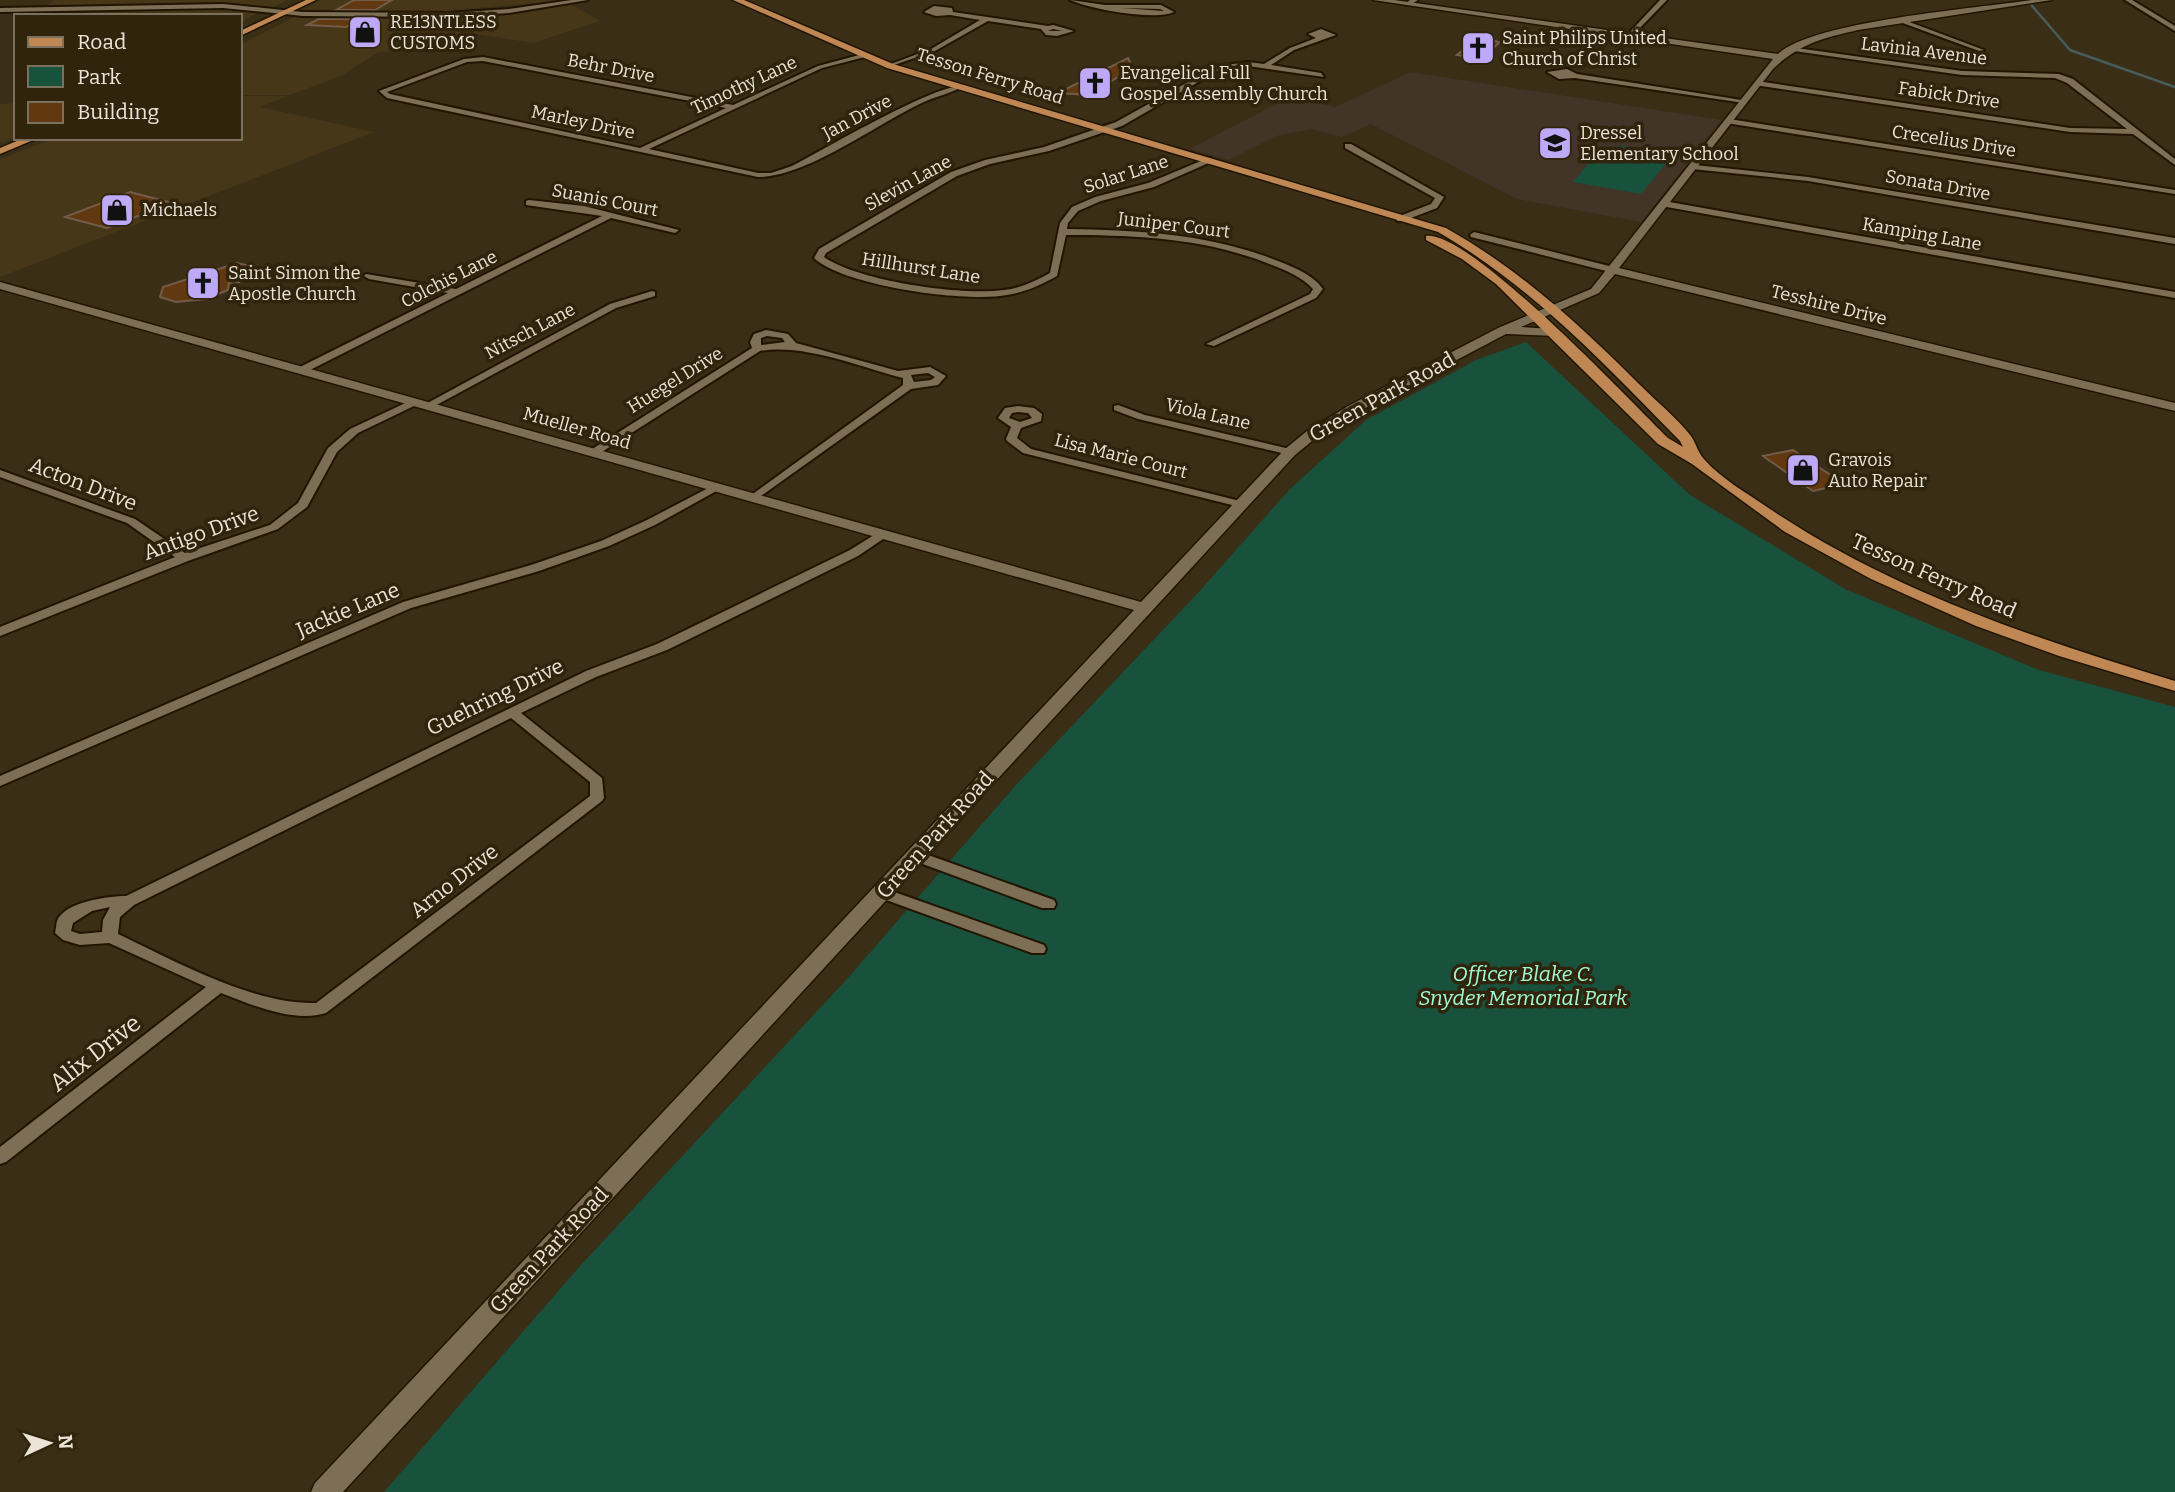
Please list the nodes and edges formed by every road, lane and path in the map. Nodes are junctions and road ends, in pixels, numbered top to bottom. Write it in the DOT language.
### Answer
graph roads {
  1 [pos="296,0"];
  2 [pos="312,0"];
  3 [pos="585,0"];
  4 [pos="737,0"];
  5 [pos="1073,0"];
  6 [pos="1377,0"];
  7 [pos="1664,0"];
  8 [pos="2128,0"];
  9 [pos="2044,1"];
  10 [pos="1411,2"];
  11 [pos="1107,6"];
  12 [pos="0,10"];
  13 [pos="280,13"];
  14 [pos="950,13"];
  15 [pos="986,19"];
  16 [pos="1902,21"];
  17 [pos="1046,28"];
  18 [pos="2175,29"];
  19 [pos="242,33"];
  20 [pos="1629,36"];
  21 [pos="1321,38"];
  22 [pos="1789,49"];
  23 [pos="1981,50"];
  24 [pos="863,56"];
  25 [pos="1778,57"];
  26 [pos="483,59"];
  27 [pos="1267,65"];
  28 [pos="890,66"];
  29 [pos="1321,75"];
  30 [pos="1575,76"];
  31 [pos="1757,83"];
  32 [pos="958,87"];
  33 [pos="1744,100"];
  34 [pos="734,107"];
  35 [pos="1729,121"];
  36 [pos="1103,129"];
  37 [pos="2136,132"];
  38 [pos="28,140"];
  39 [pos="1348,146"];
  40 [pos="641,150"];
  41 [pos="0,151"];
  42 [pos="1208,160"];
  43 [pos="2175,163"];
  44 [pos="1695,167"];
  45 [pos="772,175"];
  46 [pos="2175,192"];
  47 [pos="530,203"];
  48 [pos="1664,204"];
  49 [pos="610,215"];
  50 [pos="1400,219"];
  51 [pos="675,230"];
  52 [pos="1063,232"];
  53 [pos="1475,235"];
  54 [pos="2175,241"];
  55 [pos="819,258"];
  56 [pos="1614,270"];
  57 [pos="369,276"];
  58 [pos="0,285"];
  59 [pos="1021,290"];
  60 [pos="459,292"];
  61 [pos="652,294"];
  62 [pos="2175,295"];
  63 [pos="1552,308"];
  64 [pos="1535,315"];
  65 [pos="1502,331"];
  66 [pos="1553,333"];
  67 [pos="1211,344"];
  68 [pos="792,345"];
  69 [pos="757,349"];
  70 [pos="302,370"];
  71 [pos="421,404"];
  72 [pos="1118,408"];
  73 [pos="2175,408"];
  74 [pos="1017,425"];
  75 [pos="1290,452"];
  76 [pos="593,453"];
  77 [pos="1697,461"];
  78 [pos="0,473"];
  79 [pos="716,487"];
  80 [pos="754,498"];
  81 [pos="1240,504"];
  82 [pos="882,534"];
  83 [pos="184,558"];
  84 [pos="1144,608"];
  85 [pos="0,632"];
  86 [pos="2175,686"];
  87 [pos="512,712"];
  88 [pos="0,781"];
  89 [pos="917,856"];
  90 [pos="883,893"];
  91 [pos="128,901"];
  92 [pos="1048,904"];
  93 [pos="111,937"];
  94 [pos="1038,948"];
  95 [pos="219,986"];
  96 [pos="0,1157"];
  97 [pos="326,1492"];
  1 -- 13 [label="main road"];
  2 -- 13 [label="main road"];
  3 -- 13 [label="street"];
  4 -- 24 [label="main road, Tesson Ferry Road"];
  5 -- 11 [label="street"];
  6 -- 10 [label="street"];
  7 -- 20 [label="street"];
  8 -- 18 [label="street"];
  9 -- 16 [label="street, Green Park Road"];
  10 -- 20 [label="street"];
  11 -- 11 [label="street"];
  12 -- 13 [label="street"];
  13 -- 19 [label="main road"];
  14 -- 15 [label="street"];
  15 -- 17 [label="street"];
  15 -- 28 [label="street"];
  16 -- 22 [label="street, Green Park Road"];
  16 -- 23 [label="street"];
  20 -- 25 [label="street"];
  21 -- 27 [label="street"];
  22 -- 25 [label="street, Green Park Road"];
  22 -- 37 [label="street, Lavinia Avenue"];
  24 -- 28 [label="main road, Tesson Ferry Road"];
  24 -- 34 [label="street, Timothy Lane"];
  25 -- 31 [label="street, Green Park Road"];
  26 -- 34 [label="street, Behr Drive"];
  26 -- 40 [label="street, Marley Drive"];
  27 -- 29 [label="street, Slevin Lane"];
  27 -- 36 [label="street, Slevin Lane"];
  28 -- 32 [label="main road, Tesson Ferry Road"];
  30 -- 33 [label="street"];
  31 -- 33 [label="street, Green Park Road"];
  31 -- 37 [label="street, Fabick Drive"];
  32 -- 36 [label="main road, Tesson Ferry Road"];
  32 -- 45 [label="street, Jan Drive"];
  33 -- 35 [label="street, Green Park Road"];
  34 -- 40 [label="street, Timothy Lane"];
  35 -- 44 [label="street, Green Park Road"];
  35 -- 46 [label="street, Crecelius Drive"];
  36 -- 42 [label="main road, Tesson Ferry Road"];
  36 -- 55 [label="street, Slevin Lane"];
  37 -- 43 [label="street"];
  38 -- 41 [label="main road"];
  39 -- 50 [label="street"];
  40 -- 45 [label="street, Marley Drive"];
  42 -- 50 [label="main road, Tesson Ferry Road"];
  42 -- 52 [label="street, Solar Lane"];
  44 -- 48 [label="street, Green Park Road"];
  44 -- 54 [label="street, Sonata Drive"];
  47 -- 49 [label="street, Suanis Court"];
  48 -- 56 [label="street, Green Park Road"];
  48 -- 62 [label="street, Kamping Lane"];
  49 -- 51 [label="street, Suanis Court"];
  49 -- 60 [label="street, Colchis Lane"];
  50 -- 63 [label="main road, Tesson Ferry Road"];
  50 -- 64 [label="main road, Tesson Ferry Road"];
  52 -- 59 [label="street, Solar Lane"];
  52 -- 67 [label="street, Juniper Court"];
  53 -- 56 [label="street, Tesshire Drive"];
  55 -- 59 [label="street, Hillhurst Lane"];
  56 -- 63 [label="street, Green Park Road"];
  56 -- 73 [label="street, Tesshire Drive"];
  57 -- 60 [label="street"];
  58 -- 70 [label="street, Mueller Road"];
  60 -- 70 [label="street, Colchis Lane"];
  61 -- 71 [label="street, Nitsch Lane"];
  63 -- 64 [label="street, Green Park Road"];
  63 -- 77 [label="main road, Tesson Ferry Road"];
  64 -- 65 [label="street, Green Park Road"];
  64 -- 66 [label="main road, Tesson Ferry Road"];
  65 -- 66 [label="street"];
  65 -- 75 [label="street, Green Park Road"];
  66 -- 77 [label="main road, Tesson Ferry Road"];
  68 -- 69 [label="street, Huegel Drive"];
  68 -- 69 [label="street"];
  68 -- 80 [label="street"];
  69 -- 76 [label="street, Huegel Drive"];
  70 -- 71 [label="street, Mueller Road"];
  71 -- 76 [label="street, Mueller Road"];
  71 -- 83 [label="street, Antigo Drive"];
  72 -- 75 [label="street, Viola Lane"];
  74 -- 81 [label="street, Lisa Marie Court"];
  75 -- 81 [label="street, Green Park Road"];
  76 -- 79 [label="street, Mueller Road"];
  77 -- 86 [label="main road, Tesson Ferry Road"];
  78 -- 83 [label="street, Acton Drive"];
  79 -- 80 [label="street, Mueller Road"];
  79 -- 88 [label="street, Jackie Lane"];
  80 -- 82 [label="street, Mueller Road"];
  81 -- 84 [label="street, Green Park Road"];
  82 -- 84 [label="street, Mueller Road"];
  82 -- 87 [label="street, Guehring Drive"];
  83 -- 85 [label="street, Antigo Drive"];
  84 -- 89 [label="street, Green Park Road"];
  87 -- 91 [label="street, Guehring Drive"];
  87 -- 95 [label="street, Arno Drive"];
  89 -- 90 [label="street, Green Park Road"];
  89 -- 92 [label="street"];
  90 -- 94 [label="street"];
  90 -- 97 [label="street, Green Park Road"];
  91 -- 93 [label="street, Guehring Drive"];
  91 -- 93 [label="street, Guehring Drive"];
  93 -- 95 [label="street, Guehring Drive"];
  95 -- 96 [label="street, Alix Drive"];
}
